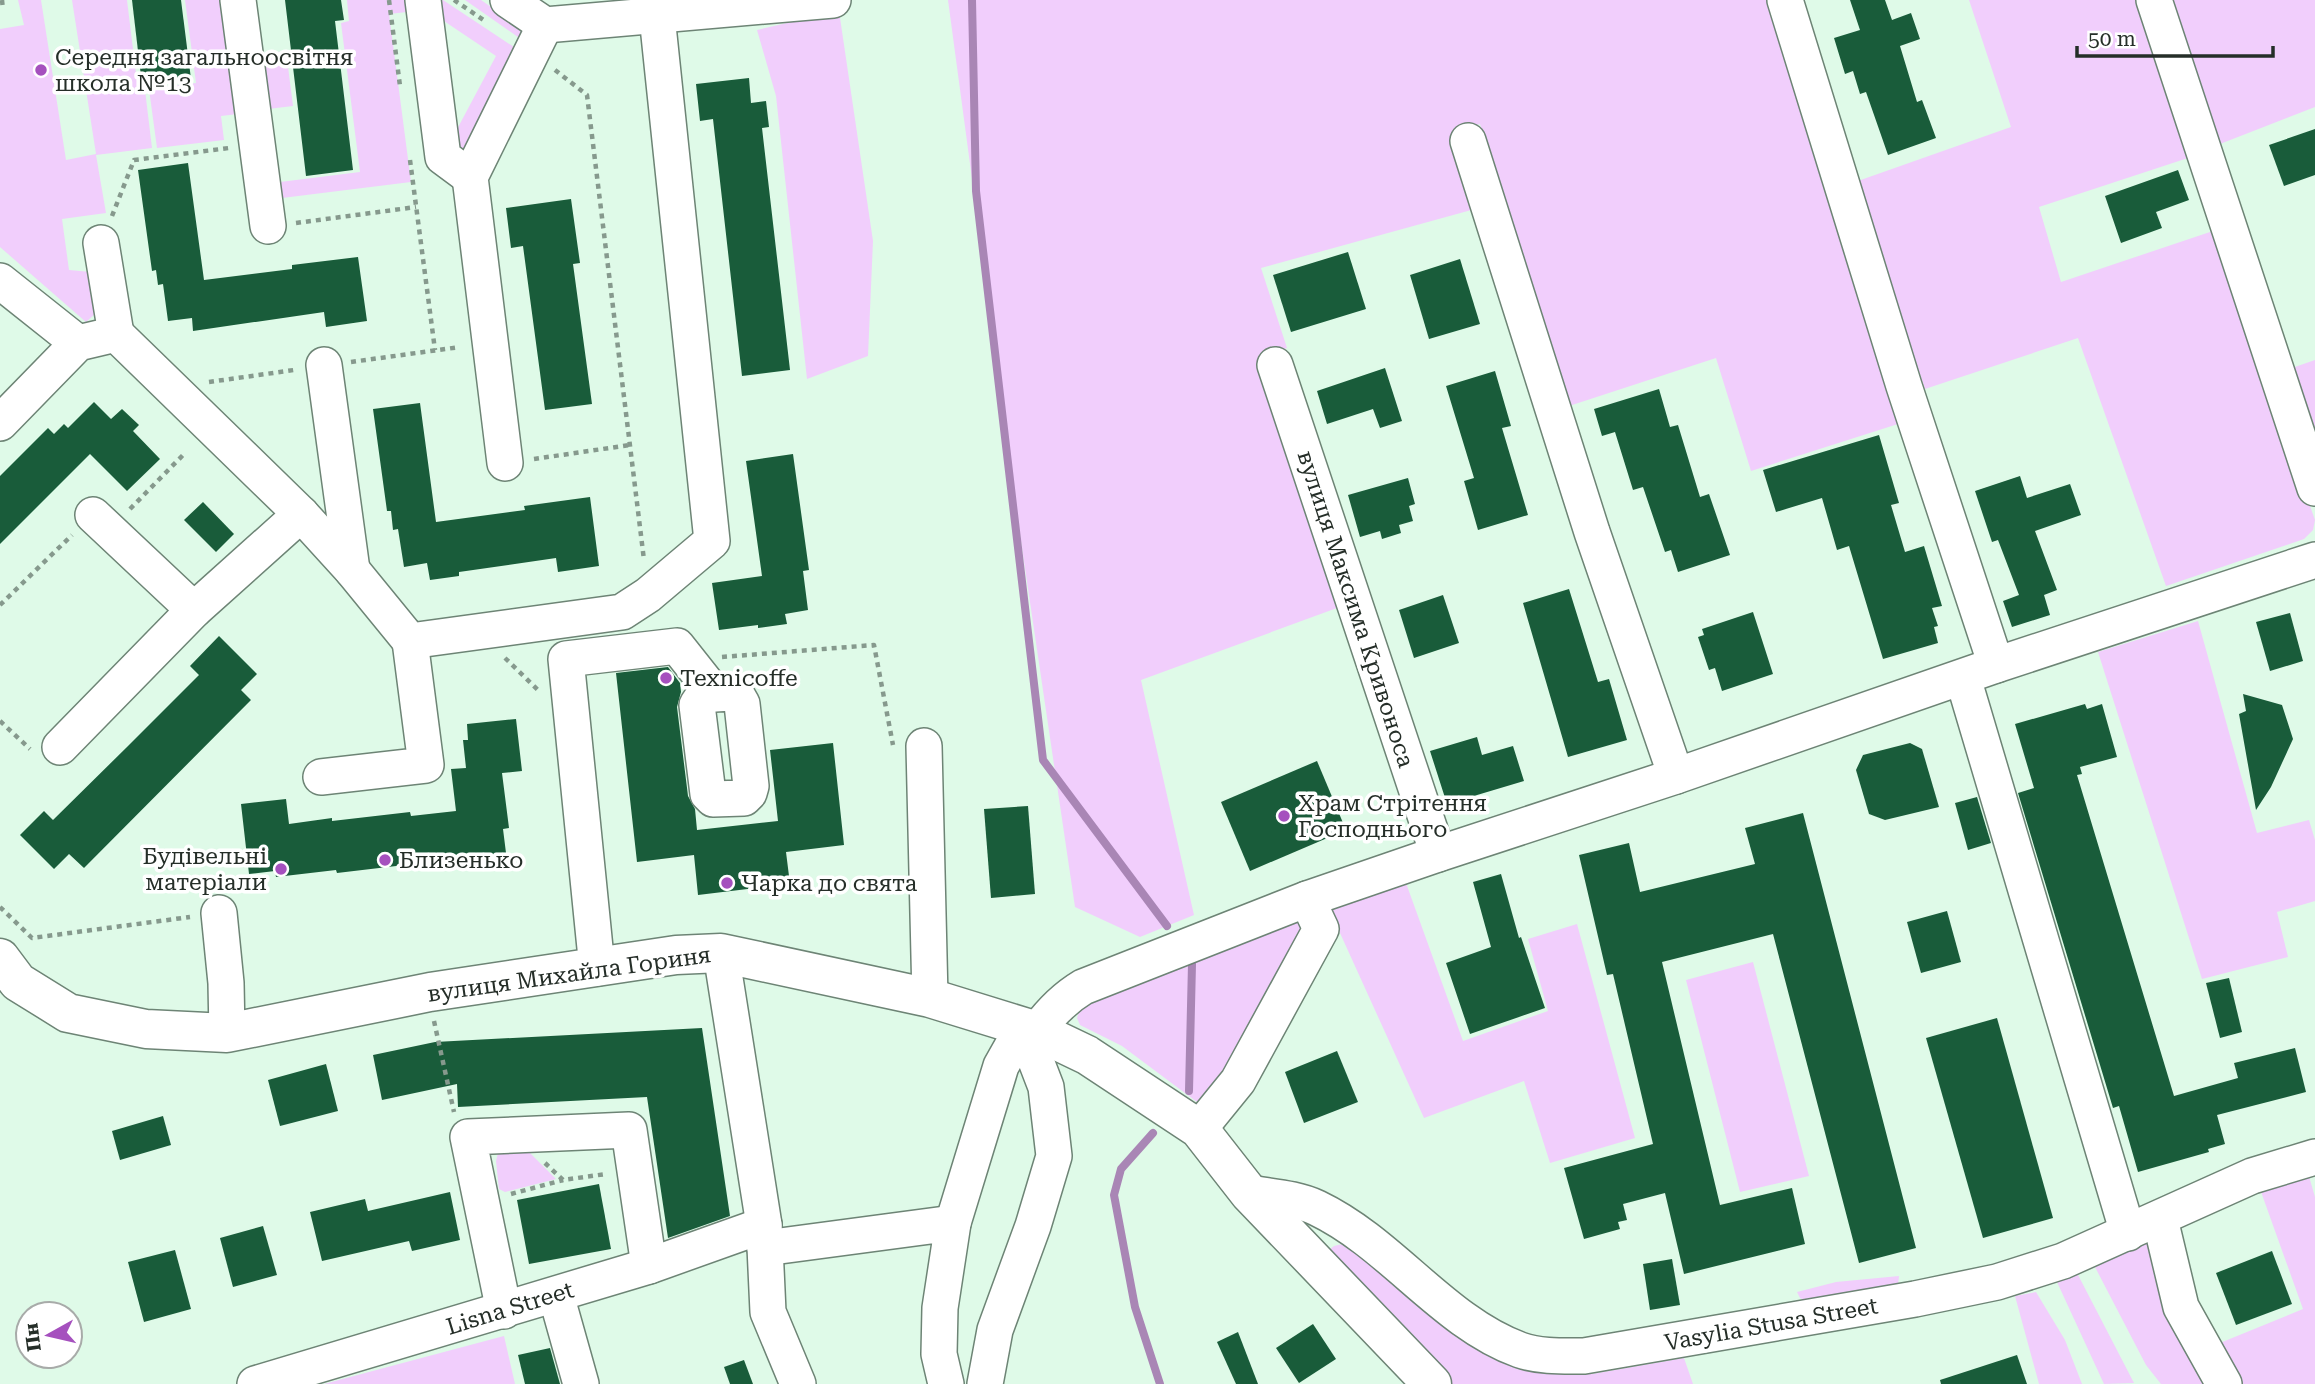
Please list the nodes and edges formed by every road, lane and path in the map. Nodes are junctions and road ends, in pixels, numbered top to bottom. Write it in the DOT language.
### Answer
graph roads {
  1 [pos="2,0"];
  2 [pos="238,0"];
  3 [pos="389,0"];
  4 [pos="423,0"];
  5 [pos="453,0"];
  6 [pos="833,0"];
  7 [pos="1784,0"];
  8 [pos="2154,0"];
  9 [pos="3,10"];
  10 [pos="498,11"];
  11 [pos="657,16"];
  12 [pos="539,39"];
  13 [pos="402,96"];
  14 [pos="1468,141"];
  15 [pos="235,147"];
  16 [pos="409,152"];
  17 [pos="470,177"];
  18 [pos="416,207"];
  19 [pos="268,226"];
  20 [pos="102,243"];
  21 [pos="0,281"];
  22 [pos="116,334"];
  23 [pos="78,343"];
  24 [pos="324,365"];
  25 [pos="1275,365"];
  26 [pos="170,387"];
  27 [pos="0,423"];
  28 [pos="630,445"];
  29 [pos="186,452"];
  30 [pos="505,463"];
  31 [pos="2315,488"];
  32 [pos="301,514"];
  33 [pos="101,522"];
  34 [pos="2315,560"];
  35 [pos="352,570"];
  36 [pos="648,595"];
  37 [pos="0,605"];
  38 [pos="194,610"];
  39 [pos="410,641"];
  40 [pos="717,657"];
  41 [pos="1996,665"];
  42 [pos="1963,678"];
  43 [pos="715,694"];
  44 [pos="60,747"];
  45 [pos="909,748"];
  46 [pos="1676,776"];
  47 [pos="321,777"];
  48 [pos="1438,853"];
  49 [pos="1307,899"];
  50 [pos="0,907"];
  51 [pos="219,914"];
  52 [pos="721,953"];
  53 [pos="597,968"];
  54 [pos="6,976"];
  55 [pos="930,998"];
  56 [pos="435,1021"];
  57 [pos="1030,1029"];
  58 [pos="227,1033"];
  59 [pos="1199,1129"];
  60 [pos="468,1137"];
  61 [pos="2315,1157"];
  62 [pos="562,1180"];
  63 [pos="1249,1193"];
  64 [pos="501,1197"];
  65 [pos="2160,1219"];
  66 [pos="953,1223"];
  67 [pos="2128,1233"];
  68 [pos="764,1237"];
  69 [pos="649,1266"];
  70 [pos="556,1294"];
  71 [pos="504,1311"];
  72 [pos="255,1384"];
  73 [pos="581,1384"];
  74 [pos="799,1384"];
  75 [pos="946,1384"];
  76 [pos="985,1384"];
  77 [pos="1432,1384"];
  78 [pos="2224,1384"];
  1 -- 9 [label="path"];
  2 -- 19 [label="street"];
  3 -- 13 [label="path"];
  4 -- 17 [label="street"];
  5 -- 10 [label="path"];
  6 -- 11 [label="street"];
  7 -- 41 [label="street"];
  8 -- 31 [label="street"];
  10 -- 12 [label="street"];
  11 -- 12 [label="street"];
  11 -- 36 [label="street"];
  12 -- 17 [label="street"];
  12 -- 28 [label="path"];
  14 -- 46 [label="street"];
  15 -- 20 [label="path"];
  16 -- 18 [label="path"];
  17 -- 30 [label="street"];
  18 -- 19 [label="path"];
  18 -- 24 [label="path"];
  20 -- 22 [label="street"];
  21 -- 23 [label="street"];
  22 -- 23 [label="street"];
  22 -- 26 [label="street"];
  23 -- 27 [label="street"];
  24 -- 26 [label="path"];
  24 -- 35 [label="street"];
  25 -- 48 [label="street, вулиця Максима Кривоноса"];
  26 -- 32 [label="street"];
  28 -- 30 [label="path"];
  28 -- 36 [label="path"];
  29 -- 33 [label="path"];
  32 -- 35 [label="street"];
  32 -- 38 [label="street"];
  33 -- 37 [label="path"];
  33 -- 38 [label="street"];
  34 -- 41 [label="street"];
  35 -- 39 [label="street"];
  36 -- 39 [label="street"];
  38 -- 44 [label="street"];
  39 -- 47 [label="street"];
  40 -- 45 [label="path"];
  41 -- 42 [label="street"];
  42 -- 46 [label="street"];
  42 -- 67 [label="street"];
  43 -- 53 [label="street"];
  45 -- 55 [label="street"];
  46 -- 48 [label="street"];
  48 -- 49 [label="street"];
  49 -- 57 [label="street"];
  49 -- 59 [label="street"];
  50 -- 51 [label="path"];
  51 -- 58 [label="street"];
  52 -- 53 [label="main road, вулиця Михайла Гориня"];
  52 -- 55 [label="main road, вулиця Михайла Гориня"];
  52 -- 68 [label="street"];
  53 -- 58 [label="main road, вулиця Михайла Гориня"];
  54 -- 58 [label="main road, вулиця Михайла Гориня"];
  55 -- 57 [label="main road, вулиця Михайла Гориня"];
  56 -- 60 [label="path"];
  57 -- 59 [label="main road, вулиця Михайла Гориня"];
  57 -- 66 [label="street"];
  57 -- 76 [label="street"];
  59 -- 63 [label="main road, вулиця Михайла Гориня"];
  60 -- 69 [label="street"];
  60 -- 71 [label="street"];
  61 -- 65 [label="street, Vasylia Stusa Street"];
  62 -- 64 [label="path"];
  63 -- 67 [label="street, Vasylia Stusa Street"];
  63 -- 77 [label="main road, вулиця Михайла Гориня"];
  65 -- 67 [label="street, Vasylia Stusa Street"];
  65 -- 78 [label="street"];
  66 -- 68 [label="street, Lisna Street"];
  66 -- 75 [label="street"];
  68 -- 69 [label="street, Lisna Street"];
  68 -- 74 [label="street"];
  69 -- 70 [label="street, Lisna Street"];
  70 -- 71 [label="street, Lisna Street"];
  70 -- 73 [label="street"];
  71 -- 72 [label="street, Lisna Street"];
}
